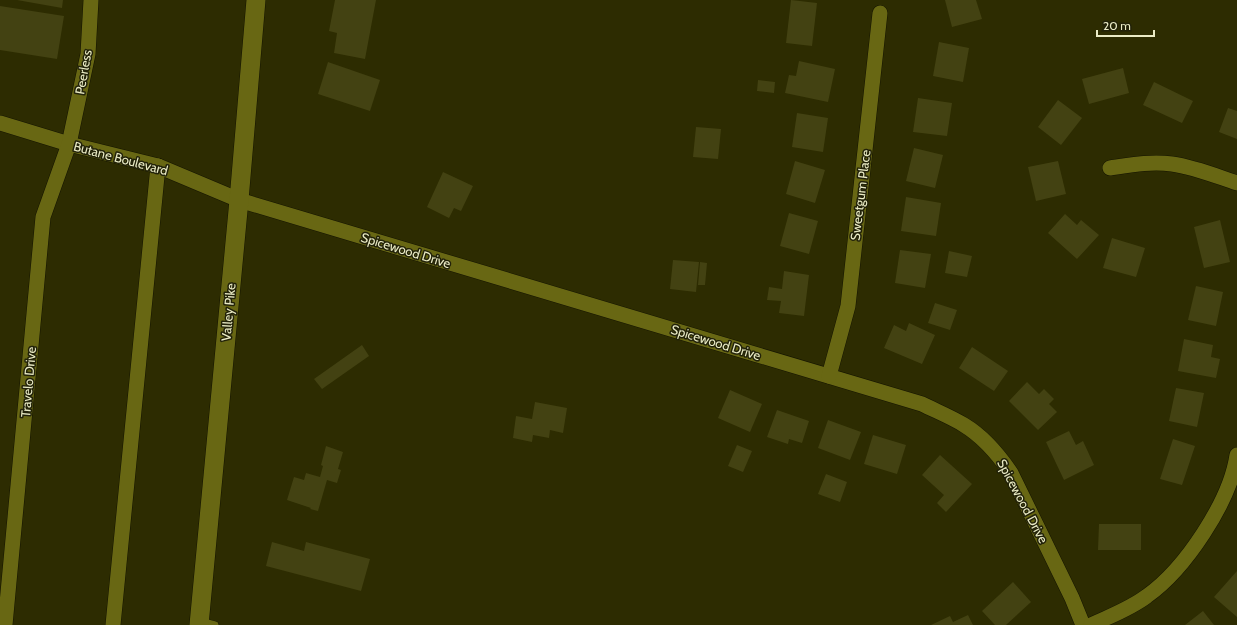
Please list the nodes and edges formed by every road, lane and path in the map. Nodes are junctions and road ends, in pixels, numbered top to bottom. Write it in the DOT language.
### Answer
graph roads {
  1 [pos="91,0"];
  2 [pos="256,0"];
  3 [pos="880,13"];
  4 [pos="0,123"];
  5 [pos="69,144"];
  6 [pos="158,166"];
  7 [pos="1110,168"];
  8 [pos="1237,183"];
  9 [pos="239,200"];
  10 [pos="829,376"];
  11 [pos="1237,462"];
  12 [pos="205,624"];
  13 [pos="5,625"];
  14 [pos="113,625"];
  15 [pos="1083,625"];
  16 [pos="1090,625"];
  1 -- 5 [label="street, Peerless"];
  2 -- 9 [label="street, Valley Pike"];
  3 -- 10 [label="street, Sweetgum Place"];
  4 -- 5 [label="street, Butane Boulevard"];
  5 -- 6 [label="street, Butane Boulevard"];
  5 -- 13 [label="street, Travelo Drive"];
  6 -- 9 [label="street, Butane Boulevard"];
  6 -- 14 [label="street"];
  7 -- 8 [label="street"];
  9 -- 10 [label="street, Spicewood Drive"];
  9 -- 12 [label="street, Valley Pike"];
  10 -- 15 [label="street, Spicewood Drive"];
  11 -- 16 [label="street"];
}
